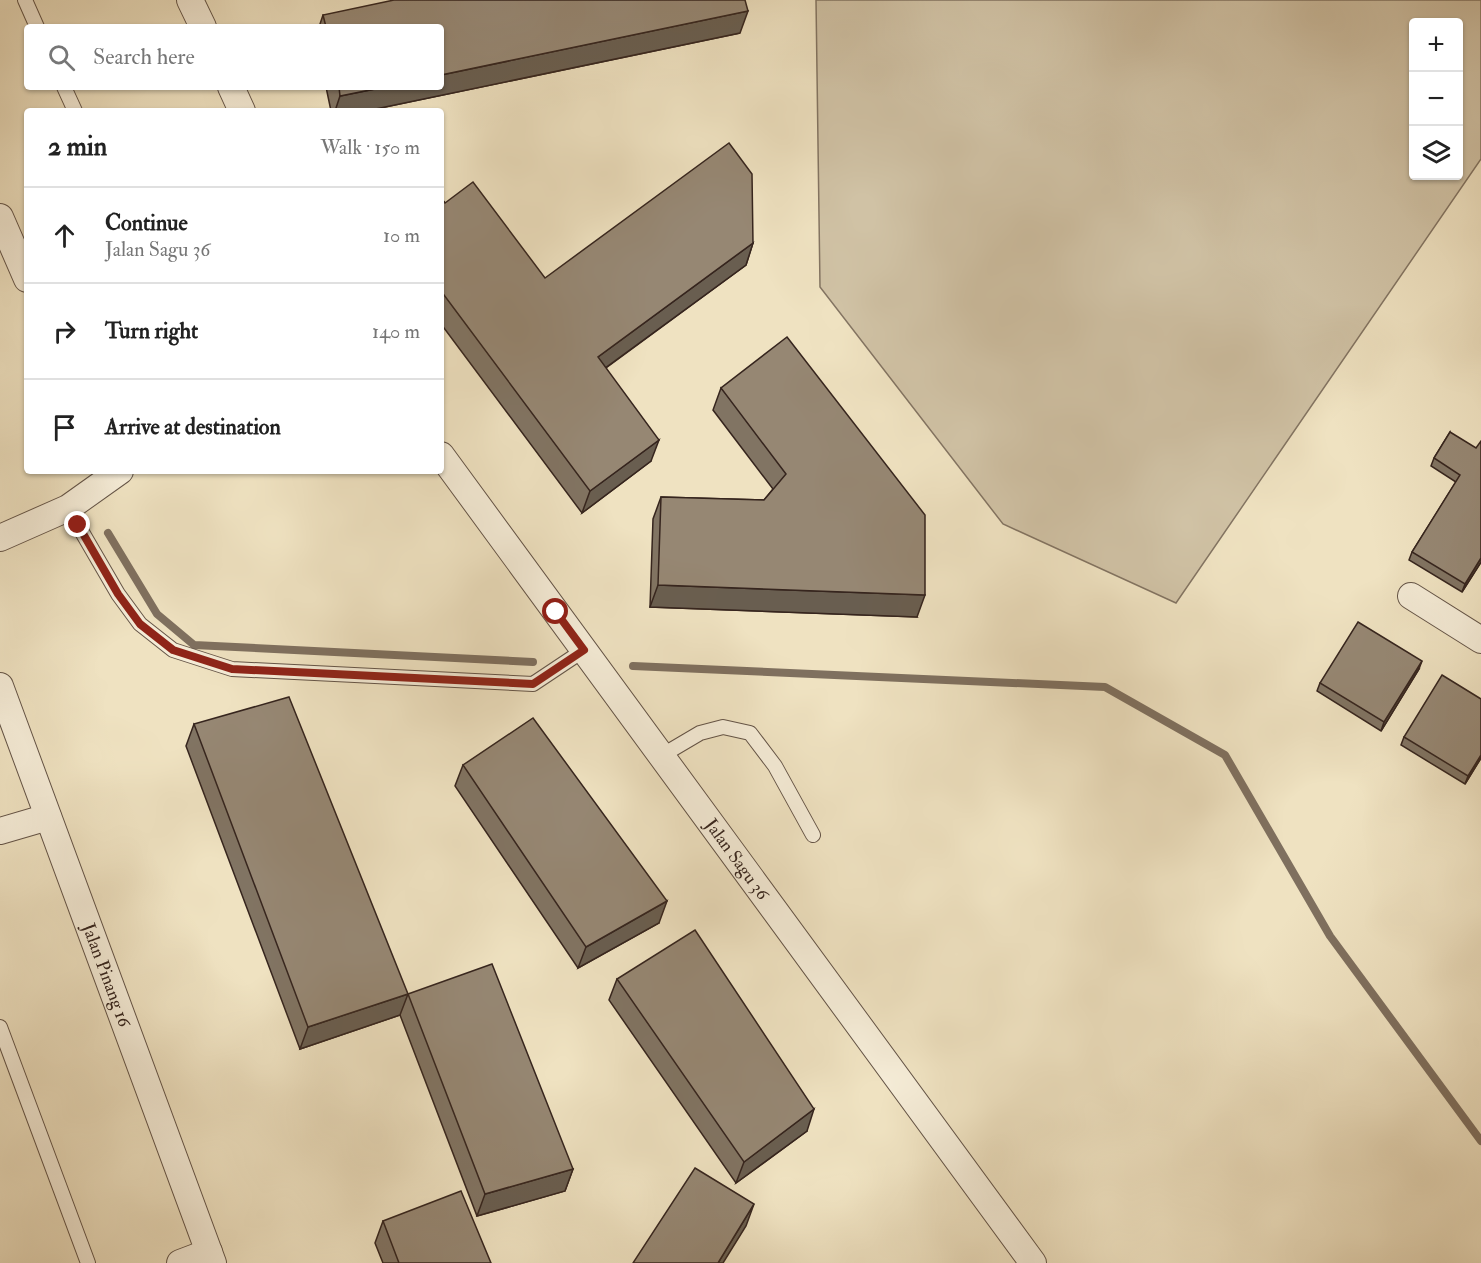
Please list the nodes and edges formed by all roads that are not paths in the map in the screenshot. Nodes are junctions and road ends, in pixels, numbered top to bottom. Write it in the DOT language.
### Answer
graph roads {
  1 [pos="25,0"];
  2 [pos="190,0"];
  3 [pos="37,24"];
  4 [pos="202,24"];
  5 [pos="65,90"];
  6 [pos="232,90"];
  7 [pos="74,108"];
  8 [pos="241,108"];
  9 [pos="0,217"];
  10 [pos="24,272"];
  11 [pos="444,459"];
  12 [pos="114,474"];
  13 [pos="68,508"];
  14 [pos="0,538"];
  15 [pos="1412,596"];
  16 [pos="1481,640"];
  17 [pos="584,650"];
  18 [pos="1,692"];
  19 [pos="661,756"];
  20 [pos="48,817"];
  21 [pos="0,831"];
  22 [pos="813,835"];
  23 [pos="0,1027"];
  24 [pos="211,1258"];
  25 [pos="88,1263"];
  26 [pos="180,1263"];
  27 [pos="1033,1263"];
  1 -- 3 [label="lane"];
  2 -- 4 [label="street"];
  5 -- 7 [label="lane"];
  6 -- 8 [label="street"];
  9 -- 10 [label="street"];
  11 -- 17 [label="street, Jalan Sagu 36"];
  12 -- 13 [label="street"];
  13 -- 14 [label="street"];
  13 -- 17 [label="lane"];
  15 -- 16 [label="street"];
  17 -- 19 [label="street, Jalan Sagu 36"];
  18 -- 20 [label="street, Jalan Pinang 16"];
  19 -- 22 [label="lane"];
  19 -- 27 [label="street, Jalan Sagu 36"];
  20 -- 21 [label="street"];
  20 -- 24 [label="street, Jalan Pinang 16"];
  23 -- 25 [label="lane"];
  24 -- 26 [label="street"];
}
